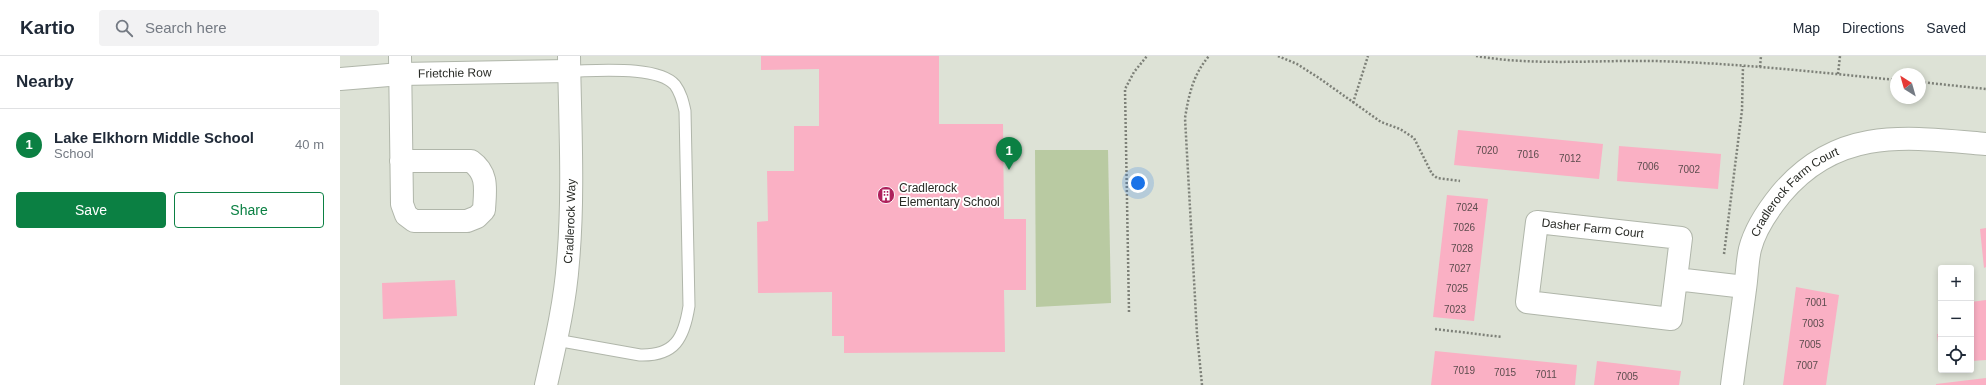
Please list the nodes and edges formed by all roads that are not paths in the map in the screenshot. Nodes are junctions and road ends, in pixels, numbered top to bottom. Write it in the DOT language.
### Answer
graph roads {
  1 [pos="569,63"];
  2 [pos="400,65"];
  3 [pos="340,79"];
  4 [pos="1986,144"];
  5 [pos="401,160"];
  6 [pos="1676,279"];
  7 [pos="1745,287"];
  8 [pos="556,340"];
  9 [pos="546,385"];
  10 [pos="1732,385"];
  1 -- 2 [label="street, Frietchie Row"];
  1 -- 8 [label="street, Cradlerock Way"];
  1 -- 8 [label="lane"];
  2 -- 3 [label="street, Frietchie Row"];
  2 -- 5 [label="street"];
  4 -- 7 [label="street, Cradlerock Farm Court"];
  6 -- 6 [label="street, Dasher Farm Court"];
  6 -- 7 [label="street"];
  7 -- 10 [label="street, Cradlerock Farm Court"];
  8 -- 9 [label="street, Cradlerock Way"];
}
